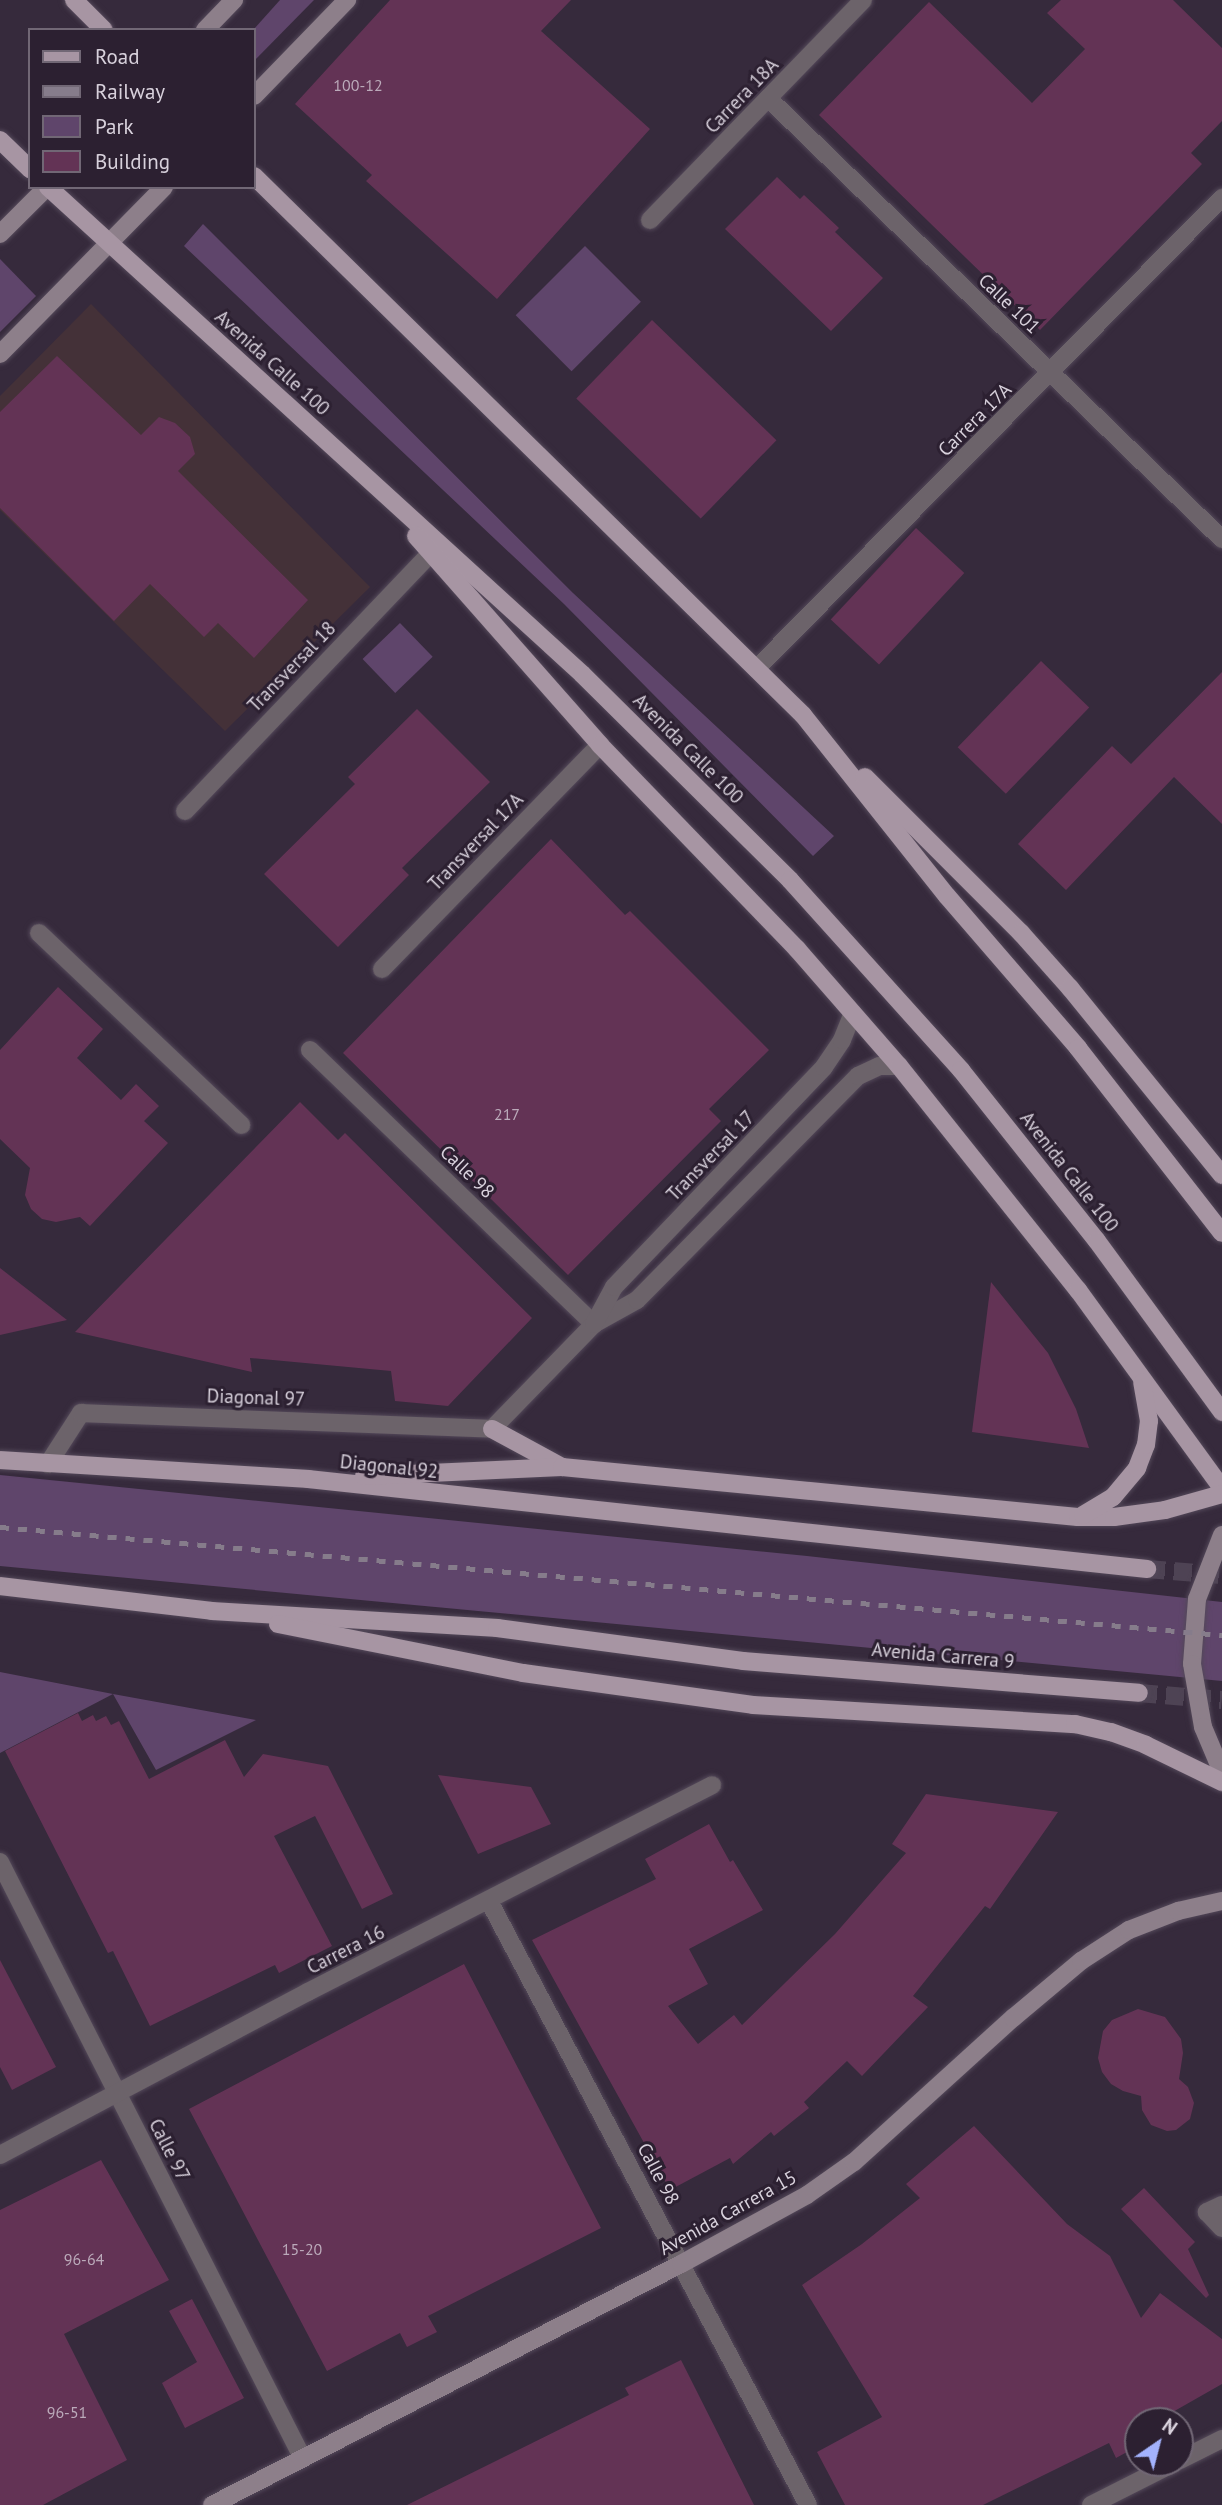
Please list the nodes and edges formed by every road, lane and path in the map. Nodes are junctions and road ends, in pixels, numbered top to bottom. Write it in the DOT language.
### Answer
graph roads {
  1 [pos="74,0"];
  2 [pos="234,0"];
  3 [pos="347,0"];
  4 [pos="863,0"];
  5 [pos="102,28"];
  6 [pos="207,28"];
  7 [pos="256,94"];
  8 [pos="768,98"];
  9 [pos="0,140"];
  10 [pos="28,167"];
  11 [pos="256,178"];
  12 [pos="46,189"];
  13 [pos="50,189"];
  14 [pos="162,189"];
  15 [pos="1222,198"];
  16 [pos="650,220"];
  17 [pos="0,234"];
  18 [pos="110,243"];
  19 [pos="0,354"];
  20 [pos="1050,374"];
  21 [pos="359,472"];
  22 [pos="1222,538"];
  23 [pos="431,553"];
  24 [pos="756,669"];
  25 [pos="803,715"];
  26 [pos="600,746"];
  27 [pos="185,811"];
  28 [pos="39,933"];
  29 [pos="382,969"];
  30 [pos="853,1013"];
  31 [pos="310,1050"];
  32 [pos="899,1066"];
  33 [pos="241,1125"];
  34 [pos="1222,1175"];
  35 [pos="1222,1233"];
  36 [pos="594,1324"];
  37 [pos="1126,1352"];
  38 [pos="1222,1412"];
  39 [pos="492,1429"];
  40 [pos="0,1460"];
  41 [pos="48,1464"];
  42 [pos="562,1467"];
  43 [pos="308,1479"];
  44 [pos="1222,1488"];
  45 [pos="1222,1494"];
  46 [pos="1079,1517"];
  47 [pos="1222,1535"];
  48 [pos="1147,1569"];
  49 [pos="0,1586"];
  50 [pos="212,1611"];
  51 [pos="1139,1693"];
  52 [pos="1222,1772"];
  53 [pos="1222,1782"];
  54 [pos="712,1785"];
  55 [pos="0,1862"];
  56 [pos="489,1901"];
  57 [pos="1222,1901"];
  58 [pos="117,2094"];
  59 [pos="0,2155"];
  60 [pos="1214,2208"];
  61 [pos="1222,2228"];
  62 [pos="681,2264"];
  63 [pos="1222,2439"];
  64 [pos="1194,2453"];
  65 [pos="302,2457"];
  66 [pos="1146,2477"];
  67 [pos="212,2505"];
  68 [pos="808,2505"];
  69 [pos="1091,2505"];
  1 -- 5 [label="main road"];
  2 -- 6 [label="main road"];
  3 -- 7 [label="main road"];
  4 -- 8 [label="street, Carrera 18A"];
  8 -- 16 [label="street, Carrera 18A"];
  8 -- 20 [label="street, Calle 101"];
  9 -- 10 [label="main road"];
  11 -- 24 [label="main road"];
  12 -- 17 [label="main road"];
  13 -- 18 [label="main road, Avenida Calle 100"];
  14 -- 18 [label="main road"];
  15 -- 20 [label="street, Carrera 17A"];
  18 -- 19 [label="main road"];
  18 -- 21 [label="main road, Avenida Calle 100"];
  20 -- 22 [label="street, Calle 101"];
  20 -- 24 [label="street, Carrera 17A"];
  21 -- 23 [label="main road"];
  21 -- 38 [label="main road, Avenida Calle 100"];
  23 -- 26 [label="main road"];
  23 -- 27 [label="street, Transversal 18"];
  24 -- 25 [label="main road"];
  25 -- 34 [label="main road"];
  25 -- 35 [label="main road"];
  26 -- 29 [label="street, Transversal 17A"];
  26 -- 30 [label="main road"];
  28 -- 33 [label="street"];
  30 -- 32 [label="main road"];
  30 -- 36 [label="street, Transversal 17"];
  31 -- 36 [label="street, Calle 98"];
  32 -- 36 [label="street, Transversal 17"];
  32 -- 37 [label="main road"];
  36 -- 39 [label="street, Transversal 17"];
  37 -- 44 [label="main road"];
  37 -- 46 [label="main road"];
  39 -- 41 [label="street, Diagonal 97"];
  39 -- 42 [label="main road"];
  40 -- 41 [label="main road, Diagonal 92"];
  41 -- 43 [label="main road, Diagonal 92"];
  42 -- 43 [label="main road"];
  42 -- 46 [label="main road"];
  43 -- 48 [label="main road, Diagonal 92"];
  45 -- 46 [label="main road"];
  47 -- 52 [label="main road"];
  49 -- 50 [label="main road"];
  50 -- 51 [label="main road, Avenida Carrera 9"];
  50 -- 53 [label="main road"];
  54 -- 56 [label="street, Carrera 16"];
  55 -- 58 [label="street, Calle 97"];
  56 -- 58 [label="street, Carrera 16"];
  56 -- 62 [label="street, Calle 98"];
  57 -- 62 [label="main road, Avenida Carrera 15"];
  58 -- 59 [label="street, Carrera 16"];
  58 -- 65 [label="street, Calle 97"];
  60 -- 61 [label="street"];
  62 -- 65 [label="main road, Avenida Carrera 15"];
  62 -- 68 [label="street, Calle 98"];
  63 -- 64 [label="street"];
  65 -- 67 [label="main road, Avenida Carrera 15"];
  66 -- 69 [label="street"];
}
